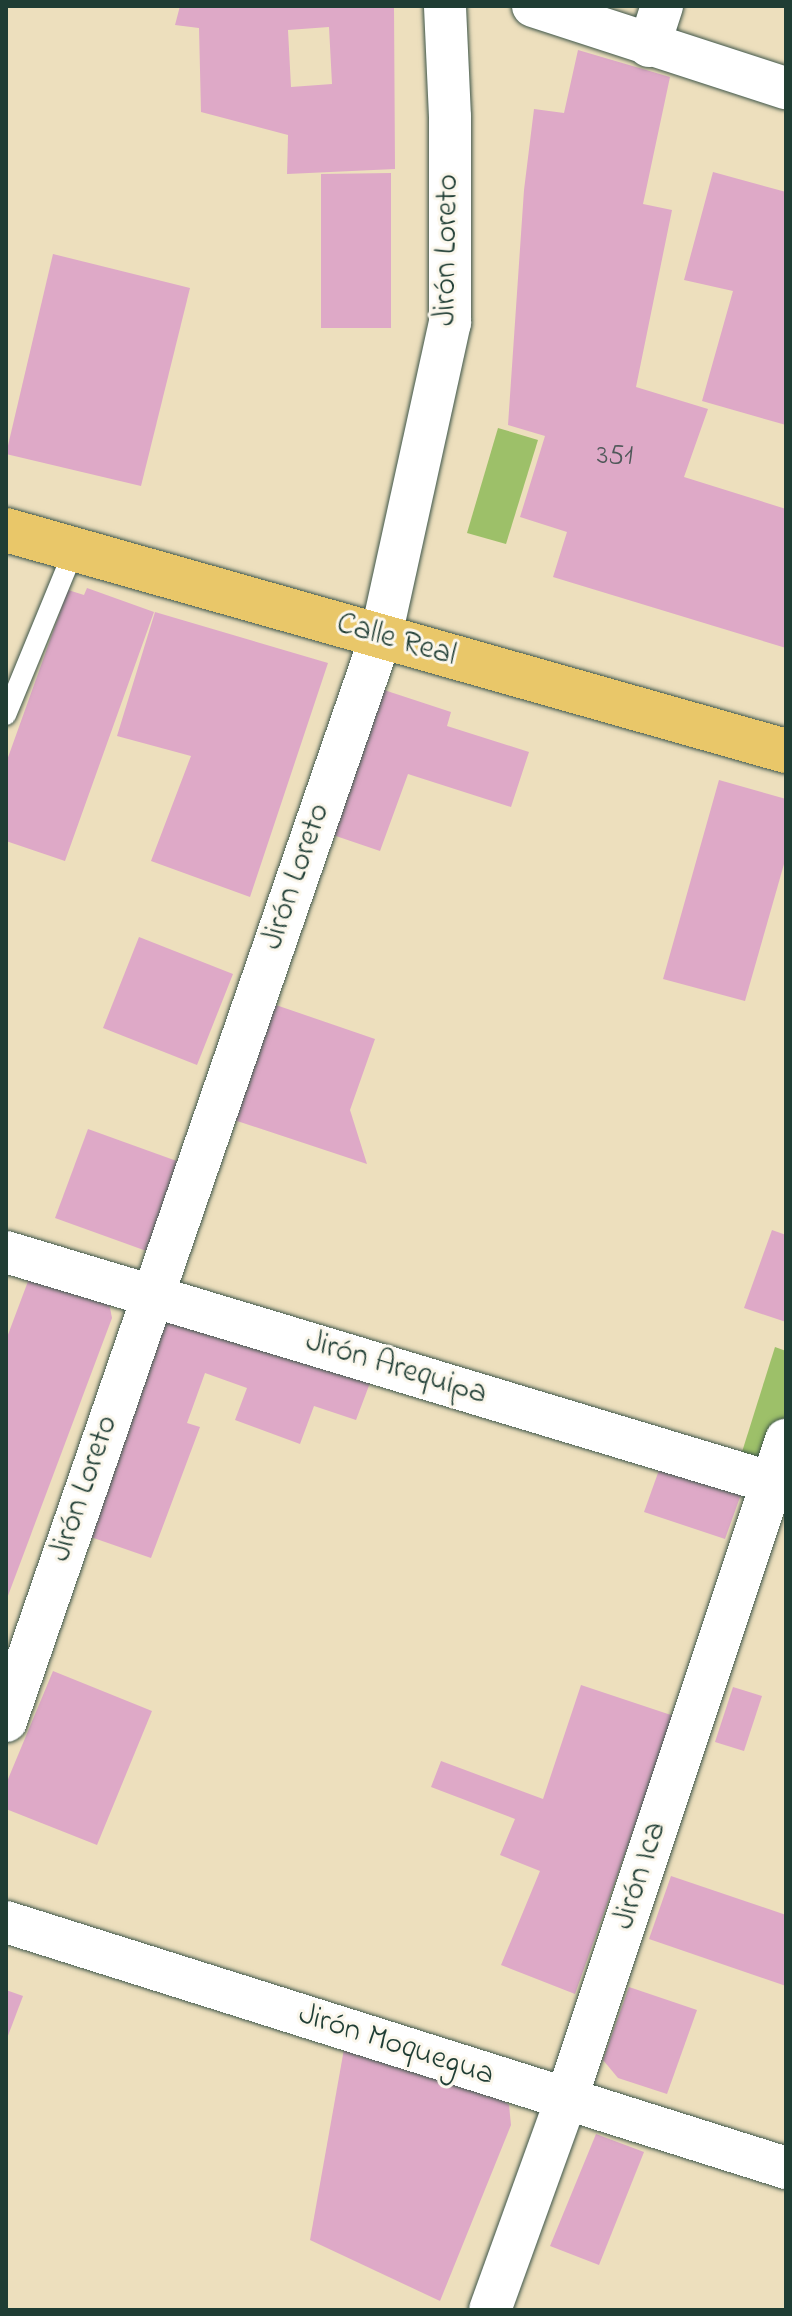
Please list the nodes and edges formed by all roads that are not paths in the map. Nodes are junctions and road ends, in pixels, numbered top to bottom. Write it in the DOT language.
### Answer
graph roads {
  1 [pos="445,6"];
  2 [pos="533,6"];
  3 [pos="662,6"];
  4 [pos="649,46"];
  5 [pos="786,88"];
  6 [pos="6,530"];
  7 [pos="74,550"];
  8 [pos="381,636"];
  9 [pos="6,715"];
  10 [pos="786,751"];
  11 [pos="6,1252"];
  12 [pos="151,1295"];
  13 [pos="786,1440"];
  14 [pos="779,1485"];
  15 [pos="6,1721"];
  16 [pos="6,1922"];
  17 [pos="566,2100"];
  18 [pos="786,2168"];
  19 [pos="490,2310"];
  1 -- 8 [label="street, Jirón Loreto"];
  2 -- 4 [label="street"];
  3 -- 4 [label="street"];
  4 -- 5 [label="street"];
  6 -- 7 [label="highway, Calle Real"];
  7 -- 8 [label="highway, Calle Real"];
  7 -- 9 [label="lane"];
  8 -- 10 [label="highway, Calle Real"];
  8 -- 12 [label="street, Jirón Loreto"];
  11 -- 12 [label="street, Jirón Arequipa"];
  12 -- 14 [label="street, Jirón Arequipa"];
  12 -- 15 [label="street, Jirón Loreto"];
  13 -- 14 [label="street, Jirón Ica"];
  14 -- 17 [label="street, Jirón Ica"];
  16 -- 17 [label="street, Jirón Moquegua"];
  17 -- 18 [label="street, Jirón Moquegua"];
  17 -- 19 [label="street, Jirón Ica"];
}
